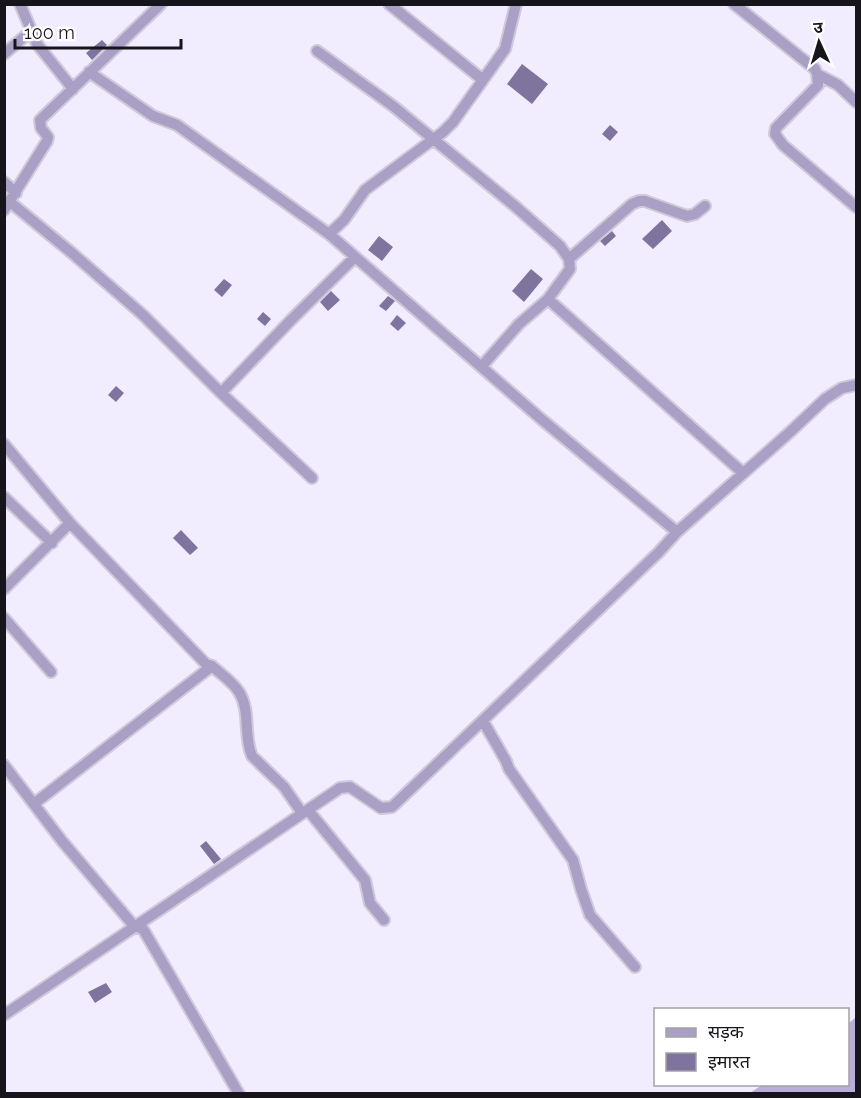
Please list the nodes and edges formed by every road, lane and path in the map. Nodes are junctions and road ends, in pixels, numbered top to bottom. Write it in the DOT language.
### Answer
graph roads {
  1 [pos="20,4"];
  2 [pos="161,4"];
  3 [pos="388,4"];
  4 [pos="516,4"];
  5 [pos="739,6"];
  6 [pos="31,31"];
  7 [pos="317,51"];
  8 [pos="4,54"];
  9 [pos="89,72"];
  10 [pos="817,74"];
  11 [pos="483,80"];
  12 [pos="73,88"];
  13 [pos="856,102"];
  14 [pos="434,139"];
  15 [pos="4,182"];
  16 [pos="10,202"];
  17 [pos="705,206"];
  18 [pos="856,207"];
  19 [pos="328,234"];
  20 [pos="355,256"];
  21 [pos="569,259"];
  22 [pos="548,299"];
  23 [pos="482,366"];
  24 [pos="856,385"];
  25 [pos="221,393"];
  26 [pos="4,444"];
  27 [pos="743,473"];
  28 [pos="312,478"];
  29 [pos="4,497"];
  30 [pos="70,523"];
  31 [pos="677,532"];
  32 [pos="52,543"];
  33 [pos="4,589"];
  34 [pos="4,618"];
  35 [pos="212,666"];
  36 [pos="51,672"];
  37 [pos="483,721"];
  38 [pos="4,765"];
  39 [pos="35,803"];
  40 [pos="305,811"];
  41 [pos="384,920"];
  42 [pos="134,926"];
  43 [pos="635,967"];
  44 [pos="4,1015"];
  45 [pos="239,1094"];
  1 -- 6 [label="street"];
  2 -- 9 [label="street"];
  3 -- 11 [label="street"];
  4 -- 11 [label="street"];
  5 -- 10 [label="street"];
  6 -- 8 [label="street"];
  6 -- 12 [label="street"];
  7 -- 14 [label="street"];
  9 -- 12 [label="street"];
  9 -- 19 [label="street"];
  10 -- 13 [label="street"];
  10 -- 18 [label="street"];
  11 -- 14 [label="street"];
  12 -- 16 [label="street"];
  14 -- 19 [label="street"];
  14 -- 21 [label="street"];
  15 -- 16 [label="street"];
  16 -- 25 [label="street"];
  17 -- 21 [label="street"];
  19 -- 20 [label="street"];
  20 -- 23 [label="street"];
  20 -- 25 [label="street"];
  21 -- 22 [label="street"];
  22 -- 23 [label="street"];
  22 -- 27 [label="street"];
  23 -- 31 [label="street"];
  24 -- 27 [label="street"];
  25 -- 28 [label="street"];
  26 -- 30 [label="street"];
  27 -- 31 [label="street"];
  29 -- 32 [label="street"];
  30 -- 32 [label="street"];
  30 -- 35 [label="street"];
  31 -- 37 [label="street"];
  32 -- 33 [label="street"];
  34 -- 36 [label="street"];
  35 -- 39 [label="street"];
  35 -- 40 [label="street"];
  37 -- 40 [label="street"];
  37 -- 43 [label="street"];
  38 -- 39 [label="street"];
  39 -- 42 [label="street"];
  40 -- 41 [label="street"];
  40 -- 42 [label="street"];
  42 -- 44 [label="street"];
  42 -- 45 [label="street"];
}
